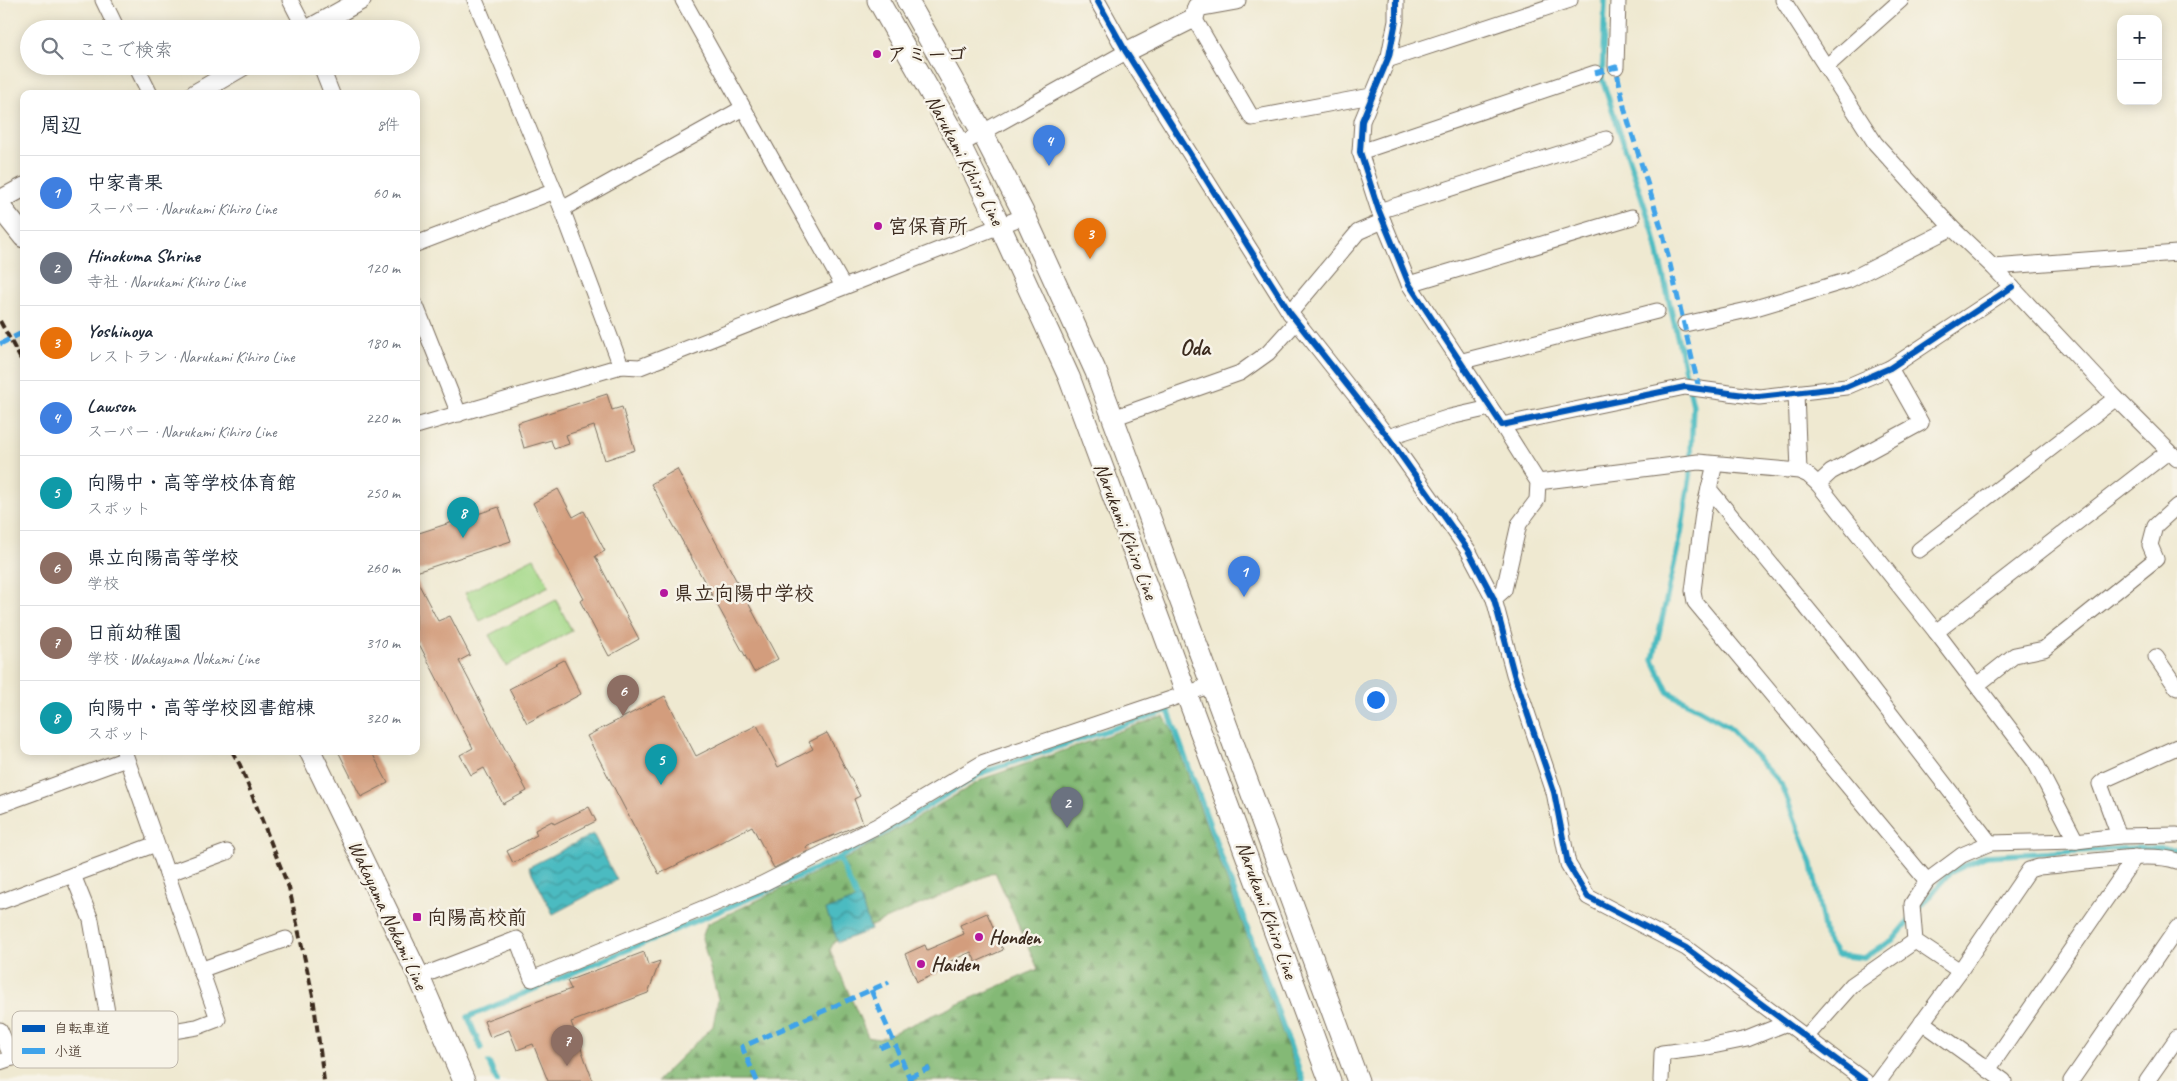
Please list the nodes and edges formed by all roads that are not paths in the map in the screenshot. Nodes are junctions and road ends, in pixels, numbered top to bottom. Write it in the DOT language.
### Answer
graph roads {
  1 [pos="103,0"];
  2 [pos="290,0"];
  3 [pos="361,0"];
  4 [pos="475,0"];
  5 [pos="683,0"];
  6 [pos="878,0"];
  7 [pos="908,0"];
  8 [pos="1097,0"];
  9 [pos="1236,0"];
  10 [pos="1396,0"];
  11 [pos="1570,0"];
  12 [pos="1618,0"];
  13 [pos="1783,0"];
  14 [pos="1901,0"];
  15 [pos="1194,18"];
  16 [pos="113,20"];
  17 [pos="302,20"];
  18 [pos="324,20"];
  19 [pos="1126,52"];
  20 [pos="1387,60"];
  21 [pos="1826,67"];
  22 [pos="1616,68"];
  23 [pos="1595,73"];
  24 [pos="140,75"];
  25 [pos="228,75"];
  26 [pos="325,75"];
  27 [pos="148,90"];
  28 [pos="202,90"];
  29 [pos="330,90"];
  30 [pos="1371,96"];
  31 [pos="743,108"];
  32 [pos="982,132"];
  33 [pos="1606,138"];
  34 [pos="960,145"];
  35 [pos="1360,152"];
  36 [pos="20,189"];
  37 [pos="555,190"];
  38 [pos="0,200"];
  39 [pos="0,208"];
  40 [pos="562,208"];
  41 [pos="1025,216"];
  42 [pos="1381,216"];
  43 [pos="1632,217"];
  44 [pos="1000,226"];
  45 [pos="1952,228"];
  46 [pos="20,232"];
  47 [pos="420,242"];
  48 [pos="2177,253"];
  49 [pos="1993,267"];
  50 [pos="1410,284"];
  51 [pos="843,286"];
  52 [pos="2012,287"];
  53 [pos="1657,310"];
  54 [pos="420,316"];
  55 [pos="1293,318"];
  56 [pos="1685,324"];
  57 [pos="1459,362"];
  58 [pos="621,366"];
  59 [pos="1890,368"];
  60 [pos="1796,393"];
  61 [pos="2116,398"];
  62 [pos="1490,408"];
  63 [pos="460,414"];
  64 [pos="1113,418"];
  65 [pos="420,425"];
  66 [pos="1502,425"];
  67 [pos="1388,437"];
  68 [pos="2173,455"];
  69 [pos="1715,464"];
  70 [pos="1799,471"];
  71 [pos="1538,482"];
  72 [pos="1818,484"];
  73 [pos="1709,489"];
  74 [pos="2177,506"];
  75 [pos="1919,550"];
  76 [pos="1494,599"];
  77 [pos="1936,632"];
  78 [pos="2156,657"];
  79 [pos="1212,685"];
  80 [pos="1977,685"];
  81 [pos="2177,688"];
  82 [pos="1187,693"];
  83 [pos="2177,747"];
  84 [pos="125,755"];
  85 [pos="312,755"];
  86 [pos="0,804"];
  87 [pos="2177,835"];
  88 [pos="2119,836"];
  89 [pos="2076,841"];
  90 [pos="1990,843"];
  91 [pos="156,844"];
  92 [pos="227,852"];
  93 [pos="2135,857"];
  94 [pos="2177,861"];
  95 [pos="167,874"];
  96 [pos="73,875"];
  97 [pos="1927,881"];
  98 [pos="0,902"];
  99 [pos="2177,928"];
  100 [pos="286,939"];
  101 [pos="1915,941"];
  102 [pos="200,970"];
  103 [pos="1960,970"];
  104 [pos="418,977"];
  105 [pos="107,1011"];
  106 [pos="1787,1022"];
  107 [pos="1922,1022"];
  108 [pos="0,1030"];
  109 [pos="178,1030"];
  110 [pos="1806,1037"];
  111 [pos="2177,1038"];
  112 [pos="6,1060"];
  113 [pos="1988,1070"];
  114 [pos="464,1081"];
  115 [pos="1330,1081"];
  116 [pos="1358,1081"];
  117 [pos="1661,1081"];
  118 [pos="1865,1081"];
  119 [pos="1879,1081"];
  120 [pos="2004,1081"];
  121 [pos="2071,1081"];
  122 [pos="2147,1081"];
  1 -- 16 [label="street"];
  2 -- 17 [label="street"];
  3 -- 18 [label="street"];
  4 -- 37 [label="street"];
  5 -- 31 [label="street"];
  6 -- 34 [label="main road, Narukami Kihiro Line"];
  7 -- 32 [label="main road, Narukami Kihiro Line"];
  8 -- 19 [label="street"];
  9 -- 15 [label="street"];
  10 -- 20 [label="street"];
  11 -- 20 [label="street"];
  12 -- 22 [label="street"];
  13 -- 21 [label="street"];
  14 -- 21 [label="street"];
  15 -- 19 [label="street"];
  15 -- 30 [label="street"];
  19 -- 32 [label="street"];
  19 -- 55 [label="street"];
  20 -- 30 [label="street"];
  21 -- 45 [label="street"];
  23 -- 35 [label="street"];
  24 -- 27 [label="street"];
  25 -- 28 [label="street"];
  26 -- 29 [label="street"];
  30 -- 35 [label="street"];
  31 -- 40 [label="street"];
  31 -- 51 [label="street"];
  32 -- 34 [label="street"];
  32 -- 41 [label="main road, Narukami Kihiro Line"];
  33 -- 42 [label="street"];
  34 -- 44 [label="main road, Narukami Kihiro Line"];
  35 -- 42 [label="street"];
  36 -- 38 [label="street"];
  37 -- 40 [label="street"];
  37 -- 47 [label="street"];
  39 -- 46 [label="main road"];
  40 -- 58 [label="street"];
  41 -- 44 [label="street"];
  41 -- 64 [label="main road, Narukami Kihiro Line"];
  42 -- 50 [label="street"];
  42 -- 55 [label="street"];
  43 -- 50 [label="street"];
  44 -- 51 [label="street"];
  44 -- 82 [label="main road, Narukami Kihiro Line"];
  45 -- 49 [label="street"];
  45 -- 56 [label="street"];
  48 -- 49 [label="street"];
  49 -- 52 [label="street"];
  50 -- 57 [label="street"];
  51 -- 58 [label="street"];
  52 -- 59 [label="street"];
  52 -- 61 [label="street"];
  53 -- 57 [label="street"];
  54 -- 63 [label="street"];
  55 -- 64 [label="street"];
  55 -- 67 [label="street"];
  57 -- 62 [label="street"];
  58 -- 63 [label="street"];
  59 -- 60 [label="street"];
  59 -- 72 [label="street"];
  60 -- 66 [label="street"];
  60 -- 70 [label="street"];
  61 -- 68 [label="street"];
  61 -- 75 [label="street"];
  62 -- 66 [label="street"];
  62 -- 67 [label="street"];
  63 -- 65 [label="street"];
  64 -- 79 [label="main road, Narukami Kihiro Line"];
  66 -- 71 [label="street"];
  67 -- 76 [label="street"];
  68 -- 77 [label="street"];
  69 -- 70 [label="street"];
  69 -- 71 [label="street"];
  69 -- 73 [label="street"];
  70 -- 72 [label="street"];
  71 -- 76 [label="street"];
  72 -- 77 [label="street"];
  73 -- 90 [label="street"];
  73 -- 97 [label="street"];
  74 -- 80 [label="street"];
  76 -- 106 [label="street"];
  77 -- 80 [label="street"];
  78 -- 81 [label="street"];
  79 -- 82 [label="street"];
  79 -- 116 [label="main road, Narukami Kihiro Line"];
  80 -- 89 [label="street"];
  82 -- 104 [label="street"];
  82 -- 115 [label="main road, Narukami Kihiro Line"];
  83 -- 88 [label="street"];
  84 -- 86 [label="street"];
  84 -- 91 [label="street"];
  85 -- 104 [label="main road, Wakayama Nokami Line"];
  87 -- 88 [label="street"];
  88 -- 89 [label="street"];
  89 -- 90 [label="street"];
  90 -- 97 [label="street"];
  91 -- 95 [label="street"];
  91 -- 96 [label="street"];
  92 -- 95 [label="street"];
  93 -- 94 [label="street"];
  93 -- 103 [label="street"];
  93 -- 113 [label="street"];
  95 -- 102 [label="street"];
  96 -- 98 [label="street"];
  96 -- 105 [label="street"];
  97 -- 101 [label="street"];
  99 -- 121 [label="street"];
  100 -- 102 [label="street"];
  101 -- 103 [label="street"];
  101 -- 110 [label="street"];
  102 -- 109 [label="street"];
  103 -- 107 [label="street"];
  104 -- 114 [label="main road, Wakayama Nokami Line"];
  106 -- 110 [label="street"];
  106 -- 117 [label="street"];
  107 -- 113 [label="street"];
  107 -- 119 [label="street"];
  108 -- 112 [label="street"];
  110 -- 118 [label="street"];
  111 -- 122 [label="street"];
  113 -- 120 [label="street"];
}
